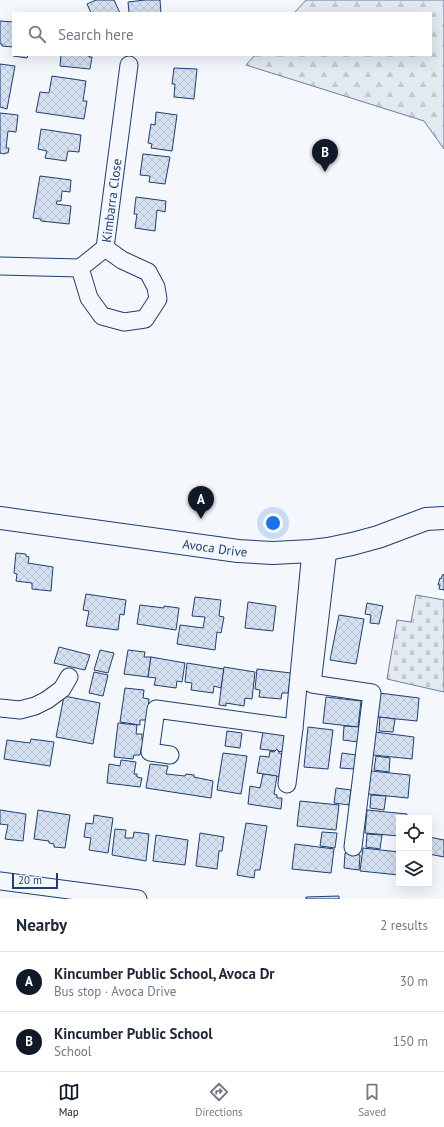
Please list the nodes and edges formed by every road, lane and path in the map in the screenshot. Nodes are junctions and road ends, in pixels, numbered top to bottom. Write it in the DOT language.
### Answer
graph roads {
  1 [pos="129,65"];
  2 [pos="105,248"];
  3 [pos="0,266"];
  4 [pos="80,268"];
  5 [pos="444,502"];
  6 [pos="0,518"];
  7 [pos="435,519"];
  8 [pos="320,550"];
  9 [pos="69,677"];
  10 [pos="0,708"];
  11 [pos="294,728"];
  12 [pos="170,755"];
  13 [pos="287,784"];
  14 [pos="353,847"];
  15 [pos="0,881"];
  16 [pos="52,894"];
  17 [pos="138,899"];
  1 -- 2 [label="street, Kimbarra Close"];
  2 -- 4 [label="street, Kimbarra Close"];
  2 -- 4 [label="street"];
  3 -- 4 [label="street"];
  5 -- 7 [label="main road, Avoca Drive"];
  6 -- 8 [label="main road, Avoca Drive"];
  7 -- 8 [label="main road, Avoca Drive"];
  8 -- 11 [label="street"];
  8 -- 14 [label="street"];
  9 -- 10 [label="street"];
  11 -- 12 [label="street"];
  11 -- 13 [label="street"];
  15 -- 16 [label="street"];
  16 -- 17 [label="street"];
}
